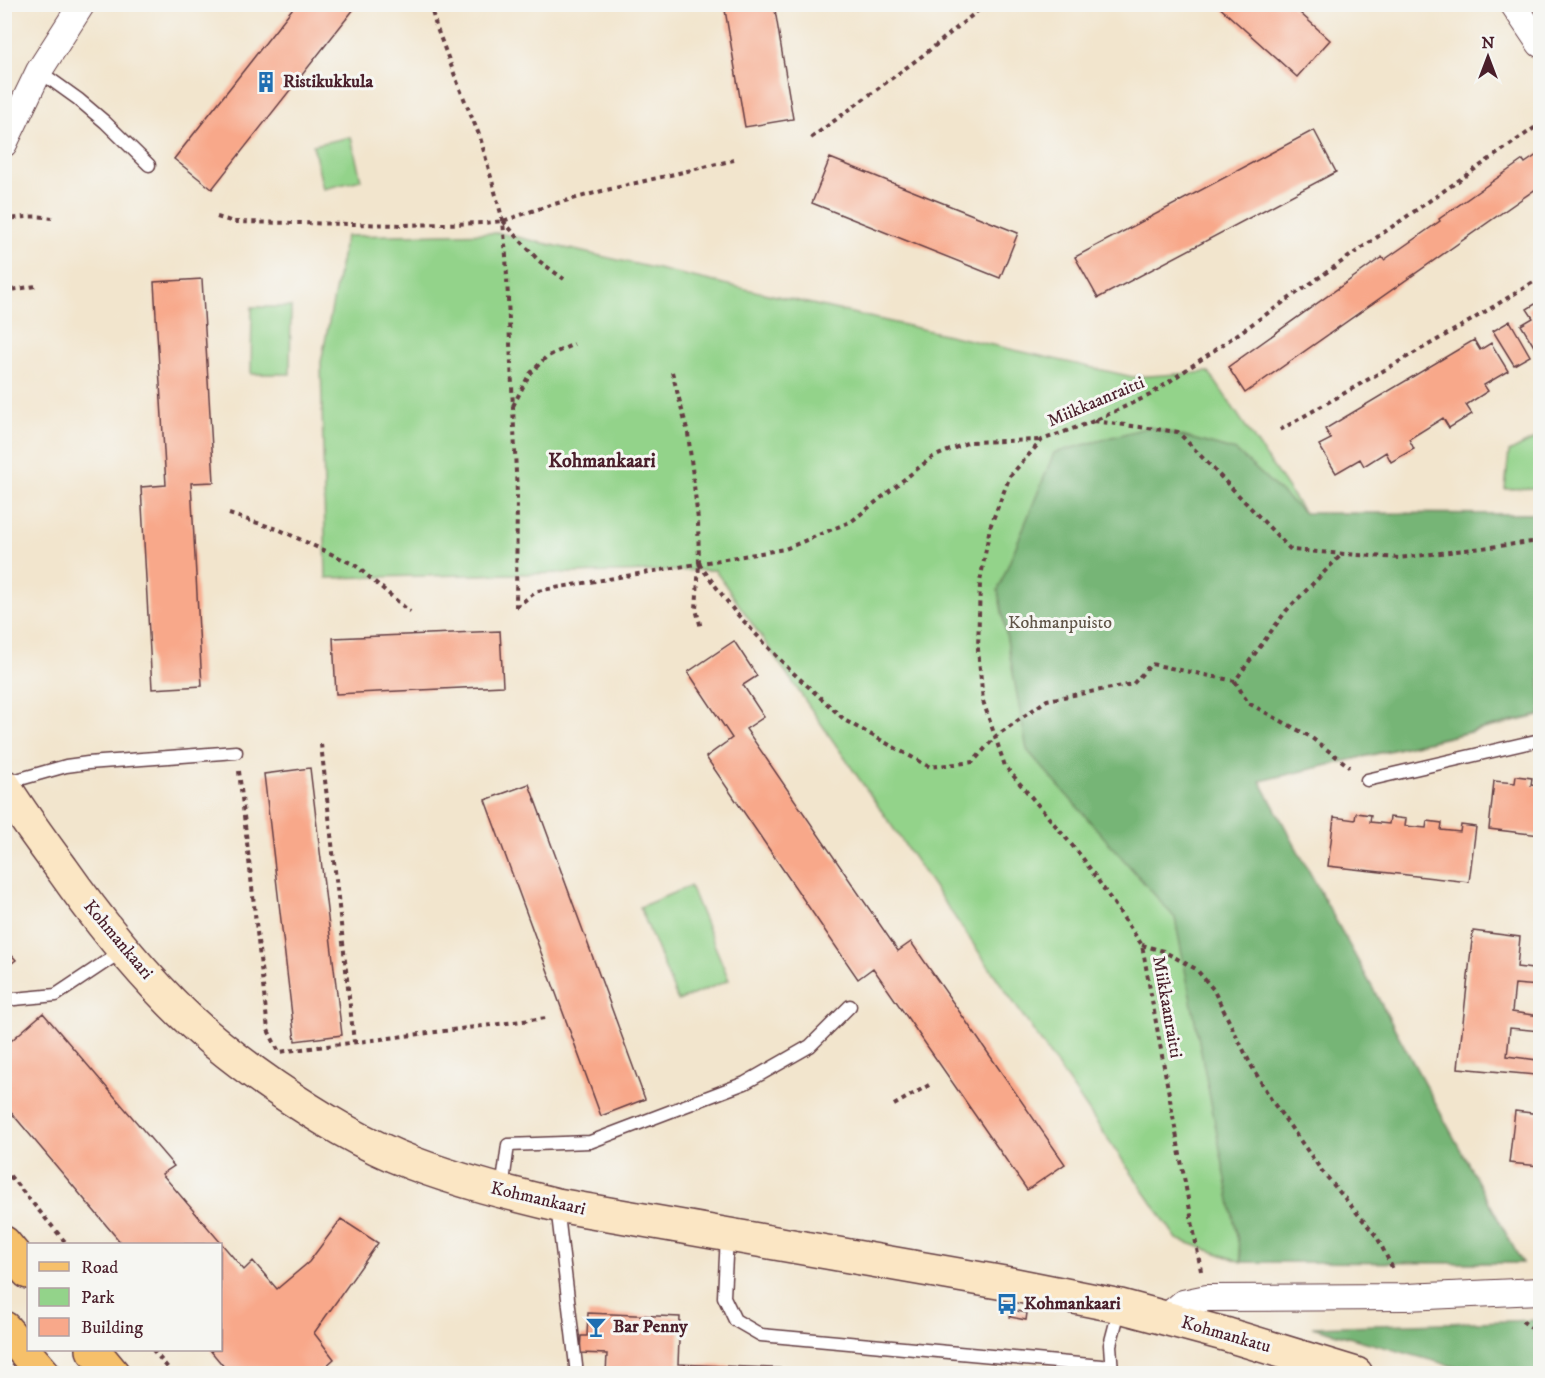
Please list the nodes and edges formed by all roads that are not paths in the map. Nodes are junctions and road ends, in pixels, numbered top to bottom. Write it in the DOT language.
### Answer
graph roads {
  1 [pos="81,4"];
  2 [pos="1514,4"];
  3 [pos="1540,44"];
  4 [pos="39,70"];
  5 [pos="4,144"];
  6 [pos="149,165"];
  7 [pos="1540,740"];
  8 [pos="236,752"];
  9 [pos="1367,780"];
  10 [pos="4,785"];
  11 [pos="123,950"];
  12 [pos="4,1000"];
  13 [pos="850,1006"];
  14 [pos="501,1192"];
  15 [pos="556,1205"];
  16 [pos="727,1235"];
  17 [pos="4,1243"];
  18 [pos="27,1271"];
  19 [pos="1540,1291"];
  20 [pos="1120,1306"];
  21 [pos="1166,1318"];
  22 [pos="4,1328"];
  23 [pos="94,1351"];
  24 [pos="1112,1370"];
  25 [pos="44,1374"];
  26 [pos="112,1374"];
  27 [pos="577,1374"];
  28 [pos="1356,1374"];
  1 -- 4 [label="street"];
  2 -- 3 [label="street"];
  4 -- 5 [label="street"];
  4 -- 6 [label="lane"];
  7 -- 9 [label="lane"];
  8 -- 10 [label="lane"];
  10 -- 11 [label="street, Kohmankaari"];
  11 -- 12 [label="lane"];
  11 -- 14 [label="street, Kohmankaari"];
  13 -- 14 [label="lane"];
  14 -- 15 [label="street, Kohmankaari"];
  15 -- 16 [label="street, Kohmankaari"];
  15 -- 27 [label="lane"];
  16 -- 20 [label="street, Kohmankaari"];
  16 -- 24 [label="lane"];
  17 -- 18 [label="main road"];
  19 -- 21 [label="street"];
  20 -- 21 [label="street, Kohmankaari"];
  20 -- 24 [label="lane"];
  21 -- 28 [label="street, Kohmankatu"];
  22 -- 25 [label="main road"];
  23 -- 26 [label="main road"];
}
